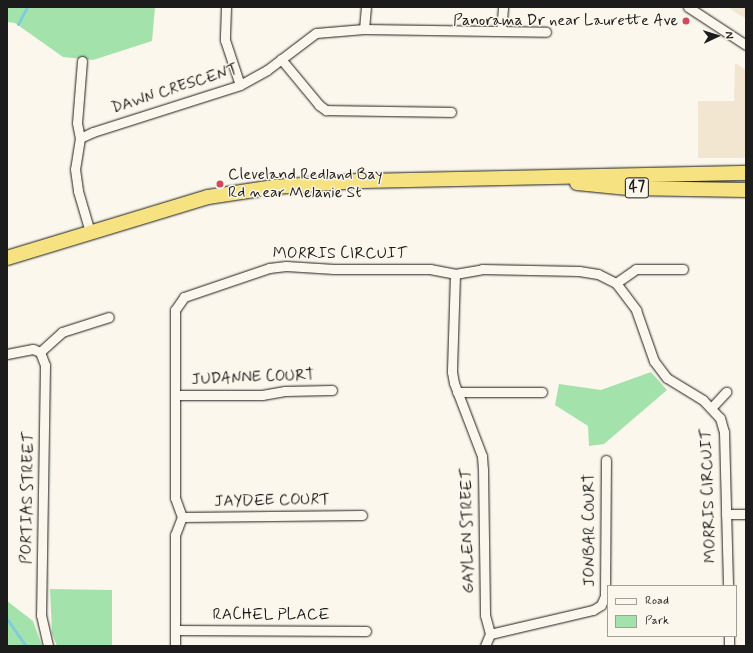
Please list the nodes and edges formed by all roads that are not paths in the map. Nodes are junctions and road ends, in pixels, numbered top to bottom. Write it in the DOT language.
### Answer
graph roads {
  1 [pos="226,7"];
  2 [pos="366,7"];
  3 [pos="503,7"];
  4 [pos="688,7"];
  5 [pos="364,29"];
  6 [pos="501,31"];
  7 [pos="546,32"];
  8 [pos="746,45"];
  9 [pos="281,59"];
  10 [pos="82,61"];
  11 [pos="240,85"];
  12 [pos="451,112"];
  13 [pos="80,138"];
  14 [pos="746,173"];
  15 [pos="528,179"];
  16 [pos="746,190"];
  17 [pos="90,232"];
  18 [pos="7,258"];
  19 [pos="683,269"];
  20 [pos="455,274"];
  21 [pos="616,283"];
  22 [pos="109,317"];
  23 [pos="40,352"];
  24 [pos="7,354"];
  25 [pos="332,390"];
  26 [pos="458,392"];
  27 [pos="542,392"];
  28 [pos="726,392"];
  29 [pos="175,395"];
  30 [pos="712,407"];
  31 [pos="606,460"];
  32 [pos="726,514"];
  33 [pos="746,514"];
  34 [pos="362,516"];
  35 [pos="182,517"];
  36 [pos="728,585"];
  37 [pos="175,630"];
  38 [pos="366,631"];
  39 [pos="490,634"];
  40 [pos="48,646"];
  41 [pos="175,646"];
  42 [pos="485,646"];
  1 -- 11 [label="street"];
  2 -- 5 [label="street"];
  3 -- 6 [label="street"];
  4 -- 8 [label="street"];
  5 -- 6 [label="street, DAWN CRESCENT"];
  5 -- 9 [label="street, DAWN CRESCENT"];
  6 -- 7 [label="street, DAWN CRESCENT"];
  9 -- 11 [label="street, DAWN CRESCENT"];
  9 -- 12 [label="street"];
  10 -- 13 [label="street"];
  11 -- 13 [label="street, DAWN CRESCENT"];
  13 -- 17 [label="street"];
  14 -- 15 [label="highway, 47"];
  15 -- 16 [label="highway, 47"];
  15 -- 17 [label="highway, 47"];
  17 -- 18 [label="highway, 47"];
  19 -- 21 [label="street"];
  20 -- 21 [label="street, MORRIS CIRCUIT"];
  20 -- 26 [label="street, GAYLEN STREET"];
  20 -- 29 [label="street, MORRIS CIRCUIT"];
  21 -- 30 [label="street, MORRIS CIRCUIT"];
  22 -- 23 [label="street"];
  23 -- 24 [label="street"];
  23 -- 40 [label="street, PORTIAS STREET"];
  25 -- 29 [label="street, JUDANNE COURT"];
  26 -- 27 [label="street"];
  26 -- 39 [label="street, GAYLEN STREET"];
  28 -- 30 [label="street, MORRIS CIRCUIT"];
  29 -- 35 [label="street, MORRIS CIRCUIT"];
  30 -- 32 [label="street, MORRIS CIRCUIT"];
  31 -- 39 [label="street, JONBAR COURT"];
  32 -- 33 [label="street"];
  32 -- 36 [label="street, MORRIS CIRCUIT"];
  34 -- 35 [label="street, JAYDEE COURT"];
  35 -- 37 [label="street"];
  37 -- 38 [label="street, RACHEL PLACE"];
  37 -- 41 [label="street"];
  39 -- 42 [label="street"];
}
